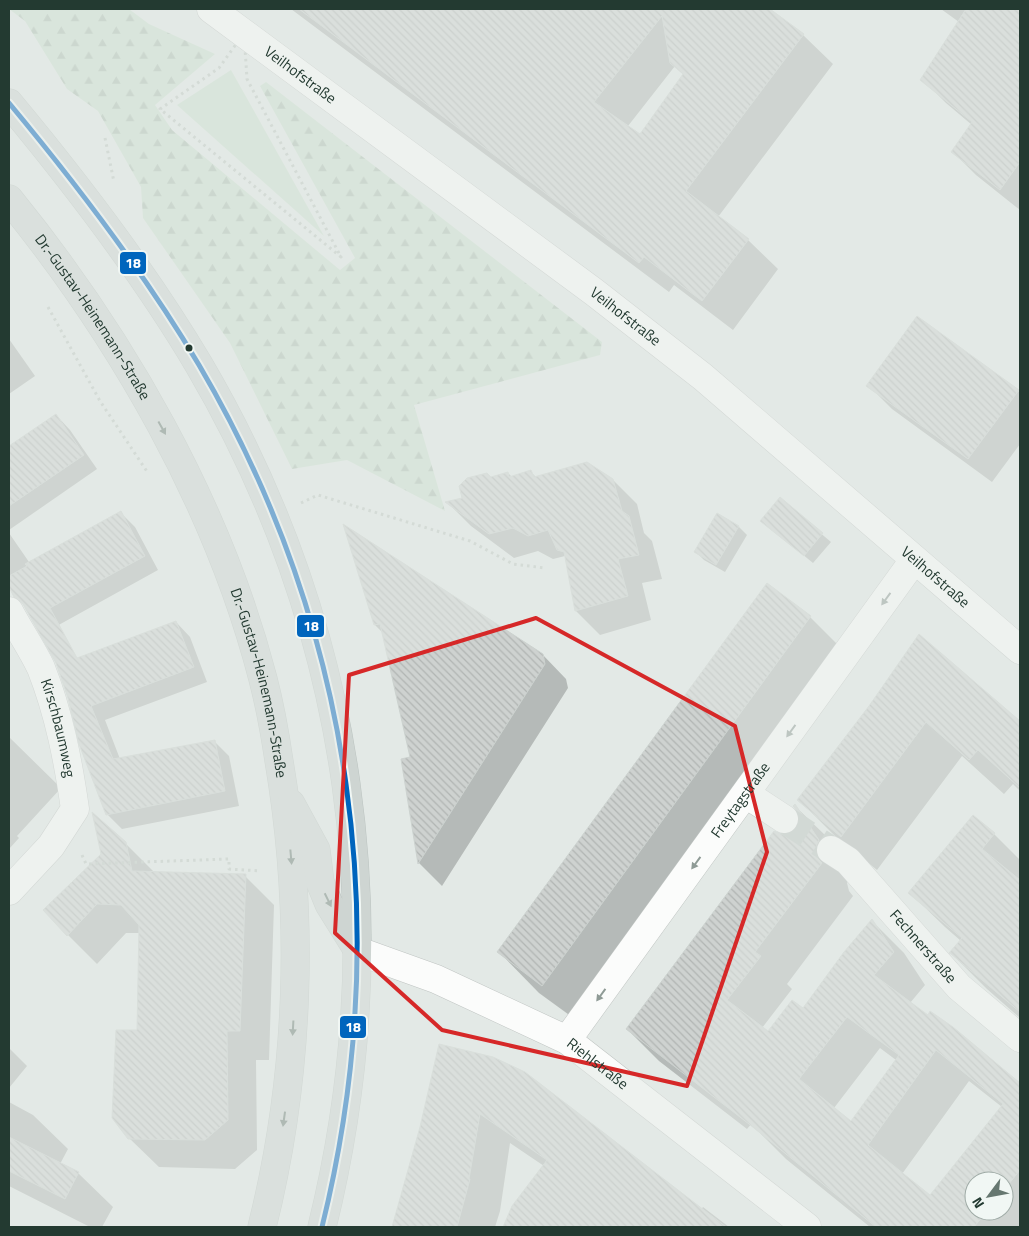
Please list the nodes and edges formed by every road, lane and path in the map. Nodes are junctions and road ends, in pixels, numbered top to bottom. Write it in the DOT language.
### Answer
graph roads {
  1 [pos="211,9"];
  2 [pos="244,33"];
  3 [pos="223,63"];
  4 [pos="9,103"];
  5 [pos="9,199"];
  6 [pos="47,305"];
  7 [pos="149,474"];
  8 [pos="275,519"];
  9 [pos="914,560"];
  10 [pos="545,568"];
  11 [pos="9,612"];
  12 [pos="1020,650"];
  13 [pos="284,791"];
  14 [pos="746,794"];
  15 [pos="784,819"];
  16 [pos="67,823"];
  17 [pos="831,850"];
  18 [pos="265,871"];
  19 [pos="9,891"];
  20 [pos="358,951"];
  21 [pos="1020,1038"];
  22 [pos="568,1040"];
  23 [pos="262,1227"];
  24 [pos="322,1227"];
  25 [pos="807,1227"];
  1 -- 2 [label="street, Veilhofstraße"];
  2 -- 3 [label="path"];
  2 -- 9 [label="street, Veilhofstraße"];
  4 -- 8 [label="main road"];
  5 -- 13 [label="main road, Dr.-Gustav-Heinemann-Straße, one-way"];
  6 -- 7 [label="path"];
  8 -- 10 [label="path"];
  8 -- 20 [label="main road"];
  9 -- 12 [label="street, Veilhofstraße"];
  9 -- 14 [label="street, Freytagstraße, one-way"];
  11 -- 16 [label="street, Kirschbaumweg"];
  13 -- 20 [label="main road, one-way"];
  13 -- 23 [label="main road, Dr.-Gustav-Heinemann-Straße, one-way"];
  14 -- 15 [label="street"];
  14 -- 22 [label="street, Freytagstraße, one-way"];
  16 -- 18 [label="path"];
  16 -- 19 [label="street, Kirschbaumweg"];
  17 -- 21 [label="street, Fechnerstraße"];
  20 -- 22 [label="street, Riehlstraße"];
  20 -- 24 [label="main road"];
  22 -- 25 [label="street, Riehlstraße"];
}
